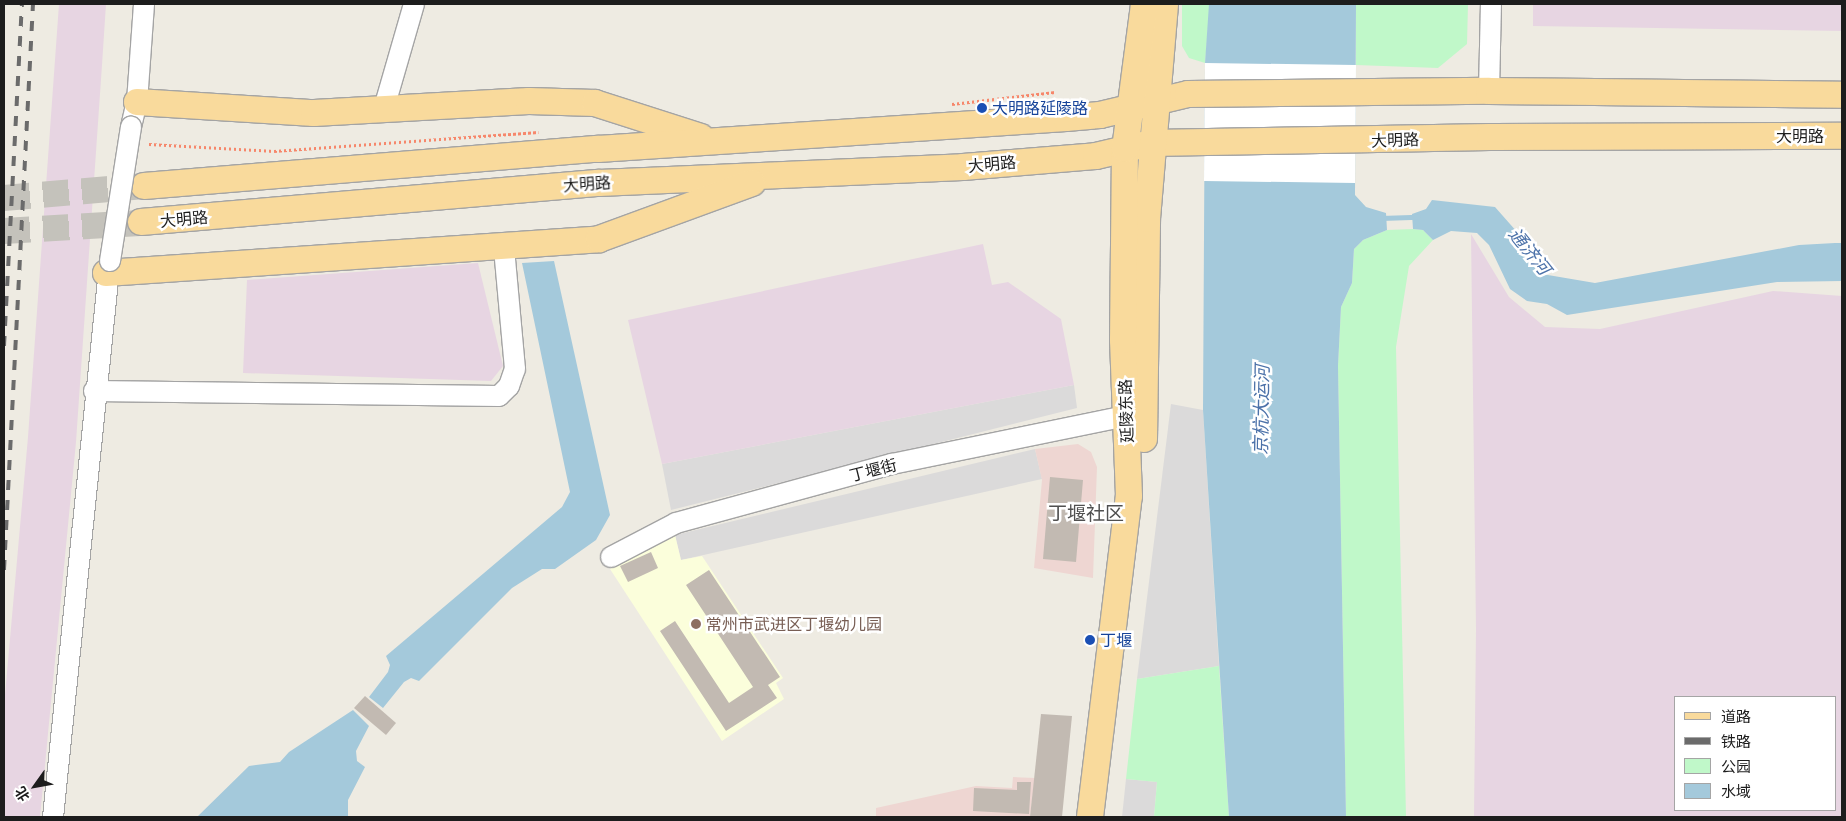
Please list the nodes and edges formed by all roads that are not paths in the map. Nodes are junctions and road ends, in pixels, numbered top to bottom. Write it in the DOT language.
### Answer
graph roads {
  1 [pos="144,4"];
  2 [pos="414,4"];
  3 [pos="1144,4"];
  4 [pos="1165,4"];
  5 [pos="1491,4"];
  6 [pos="1489,91"];
  7 [pos="1842,95"];
  8 [pos="1155,100"];
  9 [pos="137,102"];
  10 [pos="1130,106"];
  11 [pos="384,108"];
  12 [pos="1842,136"];
  13 [pos="716,142"];
  14 [pos="1151,143"];
  15 [pos="1125,149"];
  16 [pos="776,174"];
  17 [pos="144,186"];
  18 [pos="141,222"];
  19 [pos="504,247"];
  20 [pos="108,267"];
  21 [pos="94,391"];
  22 [pos="1135,414"];
  23 [pos="611,557"];
  24 [pos="53,817"];
  25 [pos="1090,817"];
  26 [pos="1102,817"];
  1 -- 9 [label="street"];
  2 -- 11 [label="street"];
  3 -- 10 [label="main road, 延陵东路"];
  4 -- 8 [label="main road, 延陵东路"];
  5 -- 6 [label="street"];
  6 -- 7 [label="main road, 大明路"];
  6 -- 8 [label="main road, 大明路"];
  8 -- 10 [label="main road, 大明路"];
  8 -- 14 [label="main road, 延陵东路"];
  9 -- 11 [label="main road"];
  9 -- 20 [label="street, bridge"];
  10 -- 13 [label="main road, 大明路"];
  10 -- 15 [label="main road, 延陵东路"];
  11 -- 13 [label="main road"];
  12 -- 14 [label="main road, 大明路"];
  13 -- 17 [label="main road, 大明路"];
  14 -- 15 [label="main road, 大明路"];
  14 -- 22 [label="main road, 延陵东路"];
  15 -- 16 [label="main road, 大明路"];
  15 -- 22 [label="main road, 延陵东路"];
  16 -- 18 [label="main road, 大明路"];
  16 -- 19 [label="main road"];
  19 -- 20 [label="main road"];
  19 -- 21 [label="street"];
  20 -- 21 [label="street"];
  21 -- 24 [label="street"];
  22 -- 23 [label="street, 丁堰街"];
  22 -- 25 [label="main road, 延陵东路"];
  22 -- 26 [label="main road, 延陵东路"];
}
